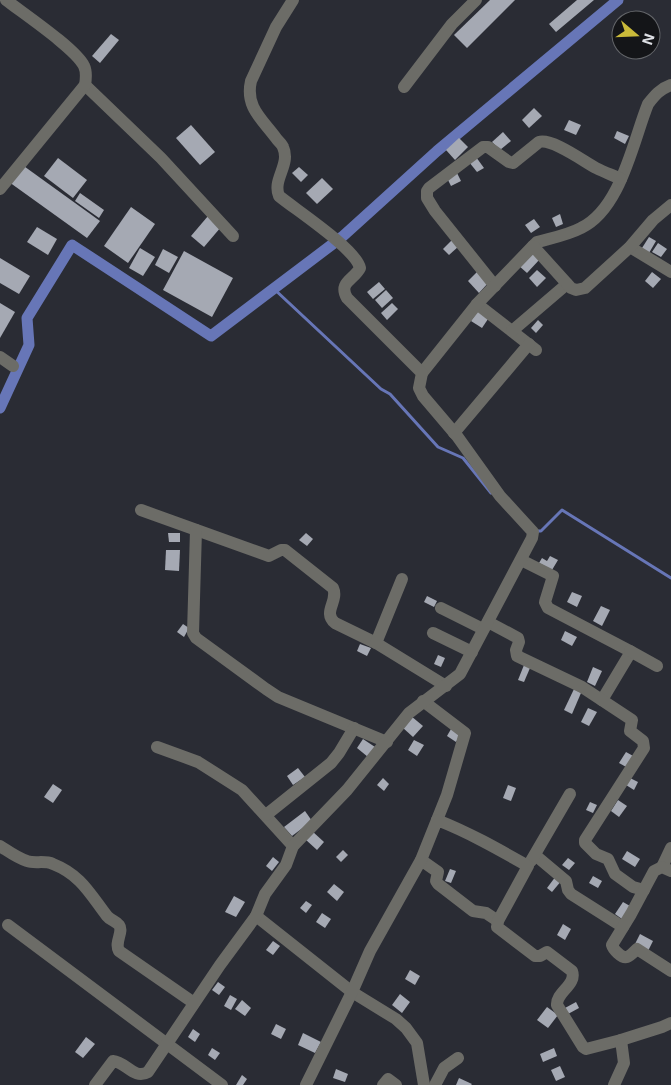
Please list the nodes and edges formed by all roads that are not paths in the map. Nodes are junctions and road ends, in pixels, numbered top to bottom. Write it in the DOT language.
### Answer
graph roads {
  1 [pos="6,0"];
  2 [pos="293,0"];
  3 [pos="476,0"];
  4 [pos="85,85"];
  5 [pos="671,85"];
  6 [pos="404,87"];
  7 [pos="621,179"];
  8 [pos="0,189"];
  9 [pos="671,205"];
  10 [pos="233,236"];
  11 [pos="533,246"];
  12 [pos="630,248"];
  13 [pos="671,272"];
  14 [pos="567,284"];
  15 [pos="495,286"];
  16 [pos="477,304"];
  17 [pos="512,332"];
  18 [pos="0,357"];
  19 [pos="13,366"];
  20 [pos="422,373"];
  21 [pos="454,433"];
  22 [pos="141,510"];
  23 [pos="196,530"];
  24 [pos="521,560"];
  25 [pos="402,579"];
  26 [pos="441,608"];
  27 [pos="486,626"];
  28 [pos="434,633"];
  29 [pos="376,642"];
  30 [pos="630,650"];
  31 [pos="472,652"];
  32 [pos="657,666"];
  33 [pos="446,686"];
  34 [pos="602,700"];
  35 [pos="423,701"];
  36 [pos="354,728"];
  37 [pos="386,742"];
  38 [pos="157,747"];
  39 [pos="570,794"];
  40 [pos="266,814"];
  41 [pos="437,820"];
  42 [pos="0,846"];
  43 [pos="293,846"];
  44 [pos="671,848"];
  45 [pos="535,855"];
  46 [pos="421,860"];
  47 [pos="528,866"];
  48 [pos="666,869"];
  49 [pos="644,890"];
  50 [pos="256,916"];
  51 [pos="498,921"];
  52 [pos="8,924"];
  53 [pos="623,927"];
  54 [pos="671,970"];
  55 [pos="352,992"];
  56 [pos="194,1003"];
  57 [pos="671,1023"];
  58 [pos="621,1040"];
  59 [pos="168,1043"];
  60 [pos="458,1058"];
  61 [pos="426,1084"];
  62 [pos="95,1085"];
  63 [pos="222,1085"];
  64 [pos="306,1085"];
  65 [pos="382,1085"];
  66 [pos="396,1085"];
  67 [pos="614,1085"];
  1 -- 4 [label="street"];
  2 -- 20 [label="street"];
  3 -- 6 [label="street"];
  4 -- 8 [label="street"];
  4 -- 10 [label="street"];
  5 -- 7 [label="street"];
  7 -- 11 [label="street"];
  7 -- 15 [label="street"];
  9 -- 12 [label="street"];
  11 -- 14 [label="street"];
  11 -- 15 [label="street"];
  12 -- 13 [label="street"];
  12 -- 14 [label="street"];
  14 -- 17 [label="street"];
  15 -- 16 [label="street"];
  16 -- 17 [label="street"];
  16 -- 20 [label="street"];
  17 -- 21 [label="street"];
  18 -- 19 [label="street"];
  20 -- 21 [label="street"];
  21 -- 24 [label="street"];
  22 -- 23 [label="street"];
  23 -- 29 [label="street"];
  23 -- 36 [label="street"];
  24 -- 27 [label="street"];
  24 -- 30 [label="street"];
  25 -- 29 [label="street"];
  26 -- 27 [label="street"];
  27 -- 31 [label="street"];
  27 -- 34 [label="street"];
  28 -- 31 [label="street"];
  29 -- 33 [label="street"];
  30 -- 32 [label="street"];
  30 -- 34 [label="street"];
  31 -- 33 [label="street"];
  33 -- 35 [label="street"];
  34 -- 49 [label="street"];
  35 -- 37 [label="street"];
  35 -- 41 [label="street"];
  36 -- 37 [label="street"];
  36 -- 40 [label="street"];
  37 -- 43 [label="street"];
  38 -- 40 [label="street"];
  39 -- 45 [label="street"];
  40 -- 43 [label="street"];
  41 -- 46 [label="street"];
  41 -- 47 [label="street"];
  42 -- 56 [label="street"];
  43 -- 50 [label="street"];
  44 -- 48 [label="street"];
  45 -- 47 [label="street"];
  45 -- 53 [label="street"];
  46 -- 51 [label="street"];
  46 -- 55 [label="street"];
  47 -- 51 [label="street"];
  48 -- 49 [label="street"];
  49 -- 53 [label="street"];
  50 -- 55 [label="street"];
  50 -- 56 [label="street"];
  51 -- 58 [label="street"];
  52 -- 59 [label="street"];
  53 -- 54 [label="street"];
  55 -- 61 [label="street"];
  55 -- 64 [label="street"];
  56 -- 59 [label="street"];
  57 -- 58 [label="street"];
  58 -- 67 [label="street"];
  59 -- 62 [label="street"];
  59 -- 63 [label="street"];
  60 -- 61 [label="street"];
  65 -- 66 [label="street"];
}
